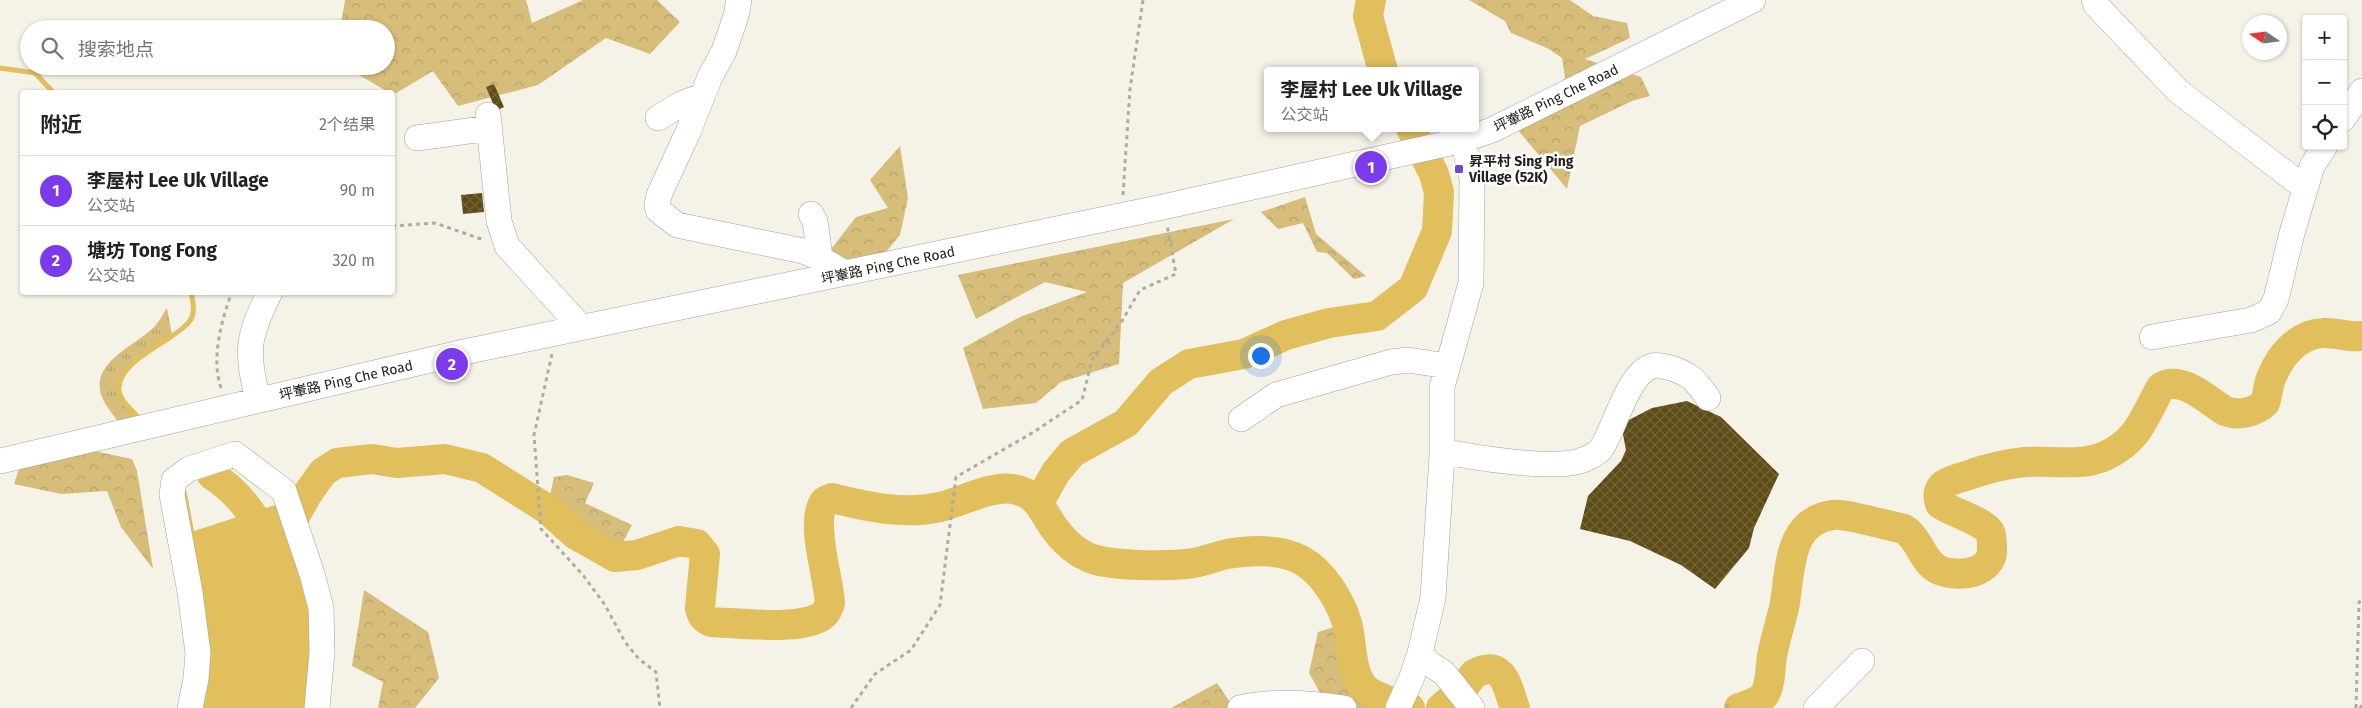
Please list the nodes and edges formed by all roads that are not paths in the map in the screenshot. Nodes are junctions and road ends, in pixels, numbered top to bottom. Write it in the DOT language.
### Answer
graph roads {
  1 [pos="739,0"];
  2 [pos="1753,0"];
  3 [pos="2094,0"];
  4 [pos="2362,91"];
  5 [pos="702,96"];
  6 [pos="2347,113"];
  7 [pos="658,118"];
  8 [pos="417,138"];
  9 [pos="1458,141"];
  10 [pos="2322,150"];
  11 [pos="2305,188"];
  12 [pos="811,214"];
  13 [pos="820,257"];
  14 [pos="846,273"];
  15 [pos="269,295"];
  16 [pos="581,327"];
  17 [pos="2152,337"];
  18 [pos="1447,366"];
  19 [pos="256,391"];
  20 [pos="1708,398"];
  21 [pos="1240,419"];
  22 [pos="1442,451"];
  23 [pos="0,461"];
  24 [pos="1420,653"];
  25 [pos="1862,661"];
  26 [pos="1403,697"];
  27 [pos="190,708"];
  28 [pos="317,708"];
  29 [pos="1240,708"];
  30 [pos="1344,708"];
  31 [pos="1472,708"];
  32 [pos="1816,708"];
  1 -- 5 [label="street"];
  2 -- 9 [label="street, 坪輋路 Ping Che Road"];
  3 -- 11 [label="street"];
  4 -- 6 [label="street"];
  5 -- 7 [label="street"];
  5 -- 13 [label="street"];
  8 -- 16 [label="street"];
  9 -- 14 [label="street, 坪輋路 Ping Che Road"];
  9 -- 18 [label="street"];
  10 -- 11 [label="street"];
  11 -- 17 [label="street"];
  12 -- 13 [label="street"];
  13 -- 14 [label="street"];
  14 -- 16 [label="street, 坪輋路 Ping Che Road"];
  15 -- 19 [label="street"];
  16 -- 19 [label="street, 坪輋路 Ping Che Road"];
  18 -- 21 [label="street"];
  18 -- 22 [label="street"];
  19 -- 23 [label="street, 坪輋路 Ping Che Road"];
  20 -- 22 [label="street"];
  22 -- 24 [label="street"];
  24 -- 26 [label="street"];
  24 -- 31 [label="street"];
  25 -- 32 [label="street"];
  27 -- 28 [label="street"];
  29 -- 30 [label="street"];
}
